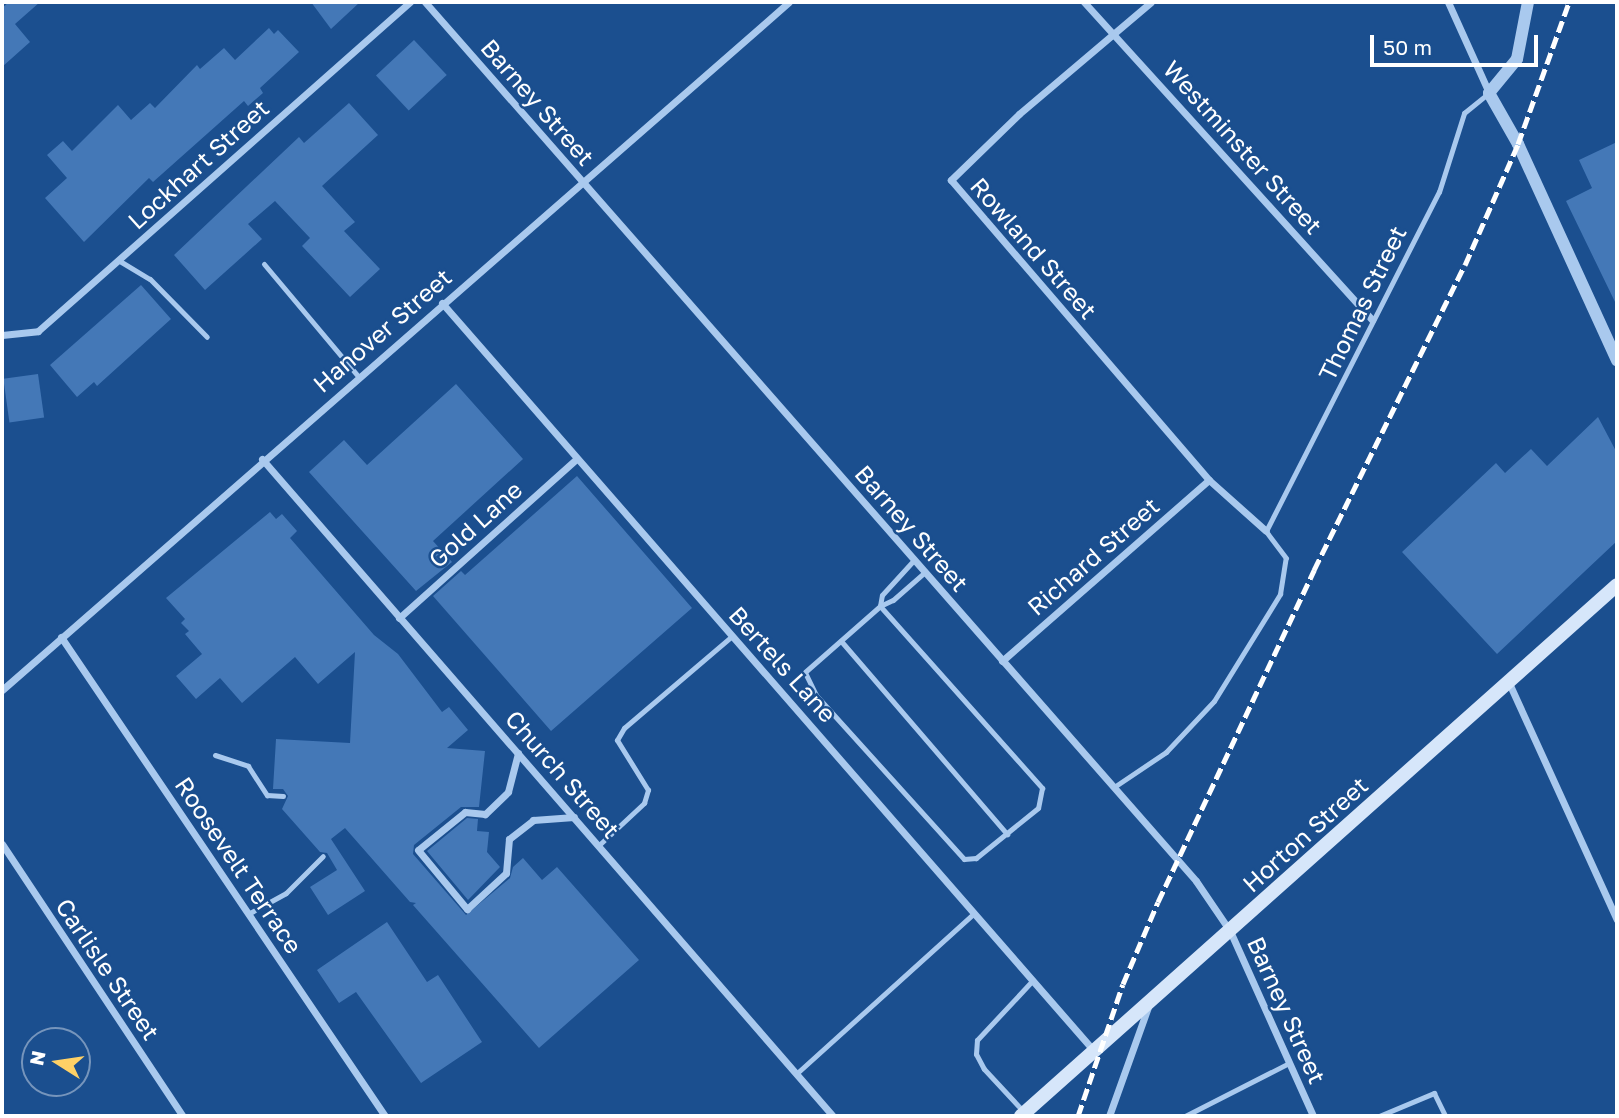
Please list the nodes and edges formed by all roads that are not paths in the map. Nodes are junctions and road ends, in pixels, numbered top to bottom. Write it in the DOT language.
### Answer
graph roads {
  1 [pos="410,2"];
  2 [pos="425,2"];
  3 [pos="789,2"];
  4 [pos="1084,2"];
  5 [pos="1151,2"];
  6 [pos="1448,2"];
  7 [pos="1528,2"];
  8 [pos="1115,34"];
  9 [pos="1489,93"];
  10 [pos="583,183"];
  11 [pos="118,260"];
  12 [pos="264,264"];
  13 [pos="442,303"];
  14 [pos="1372,320"];
  15 [pos="2,335"];
  16 [pos="207,337"];
  17 [pos="1617,360"];
  18 [pos="358,376"];
  19 [pos="262,459"];
  20 [pos="576,460"];
  21 [pos="1209,480"];
  22 [pos="1266,531"];
  23 [pos="914,560"];
  24 [pos="925,572"];
  25 [pos="1617,585"];
  26 [pos="880,606"];
  27 [pos="399,618"];
  28 [pos="732,636"];
  29 [pos="61,637"];
  30 [pos="841,640"];
  31 [pos="1002,661"];
  32 [pos="1509,683"];
  33 [pos="2,690"];
  34 [pos="519,754"];
  35 [pos="215,755"];
  36 [pos="1114,787"];
  37 [pos="283,796"];
  38 [pos="574,817"];
  39 [pos="1007,834"];
  40 [pos="2,844"];
  41 [pos="599,845"];
  42 [pos="323,856"];
  43 [pos="974,913"];
  44 [pos="248,914"];
  45 [pos="1617,920"];
  46 [pos="1230,931"];
  47 [pos="1033,980"];
  48 [pos="1149,1003"];
  49 [pos="1094,1051"];
  50 [pos="1289,1063"];
  51 [pos="796,1073"];
  52 [pos="1023,1114"];
  53 [pos="183,1116"];
  54 [pos="385,1116"];
  55 [pos="833,1116"];
  56 [pos="1109,1116"];
  57 [pos="1185,1116"];
  58 [pos="1313,1116"];
  59 [pos="1379,1116"];
  60 [pos="1445,1116"];
  1 -- 11 [label="street, Lockhart Street"];
  2 -- 10 [label="street, Barney Street"];
  3 -- 10 [label="street, Hanover Street"];
  4 -- 8 [label="street, Westminster Street"];
  5 -- 8 [label="street, Rowland Street"];
  6 -- 9 [label="street"];
  7 -- 9 [label="street"];
  8 -- 14 [label="street, Westminster Street"];
  8 -- 21 [label="street, Rowland Street"];
  9 -- 14 [label="lane, Thomas Street"];
  9 -- 17 [label="street"];
  10 -- 13 [label="street, Hanover Street"];
  10 -- 23 [label="street, Barney Street"];
  11 -- 15 [label="street, Lockhart Street"];
  11 -- 16 [label="lane"];
  12 -- 18 [label="lane"];
  13 -- 18 [label="street, Hanover Street"];
  13 -- 20 [label="street, Bertels Lane"];
  14 -- 22 [label="lane, Thomas Street"];
  18 -- 19 [label="street, Hanover Street"];
  19 -- 27 [label="street, Church Street"];
  19 -- 29 [label="street, Hanover Street"];
  20 -- 27 [label="street, Gold Lane"];
  20 -- 28 [label="street, Bertels Lane"];
  21 -- 22 [label="street"];
  21 -- 31 [label="street, Richard Street"];
  22 -- 36 [label="lane"];
  23 -- 24 [label="street, Barney Street"];
  23 -- 26 [label="lane"];
  24 -- 26 [label="lane"];
  24 -- 31 [label="street, Barney Street"];
  25 -- 32 [label="main road, Horton Street"];
  26 -- 30 [label="lane"];
  26 -- 39 [label="lane"];
  27 -- 34 [label="street, Church Street"];
  28 -- 41 [label="lane"];
  28 -- 43 [label="street, Bertels Lane"];
  29 -- 33 [label="street, Hanover Street"];
  29 -- 44 [label="street, Roosevelt Terrace"];
  30 -- 39 [label="lane"];
  30 -- 39 [label="lane"];
  31 -- 36 [label="street, Barney Street"];
  32 -- 45 [label="street"];
  32 -- 46 [label="main road, Horton Street"];
  34 -- 38 [label="street, Church Street"];
  34 -- 38 [label="street"];
  35 -- 37 [label="lane"];
  36 -- 46 [label="street, Barney Street"];
  38 -- 41 [label="street, Church Street"];
  40 -- 53 [label="street, Carlisle Street"];
  41 -- 51 [label="street, Church Street"];
  42 -- 44 [label="lane"];
  43 -- 47 [label="street, Bertels Lane"];
  43 -- 51 [label="lane"];
  44 -- 54 [label="street, Roosevelt Terrace"];
  46 -- 48 [label="main road, Horton Street"];
  46 -- 50 [label="street, Barney Street"];
  47 -- 49 [label="street, Bertels Lane"];
  47 -- 52 [label="lane"];
  48 -- 49 [label="main road, Horton Street"];
  48 -- 56 [label="street"];
  49 -- 52 [label="main road, Horton Street"];
  50 -- 57 [label="lane"];
  50 -- 58 [label="street, Barney Street"];
  51 -- 55 [label="street, Church Street"];
  59 -- 60 [label="lane"];
}
